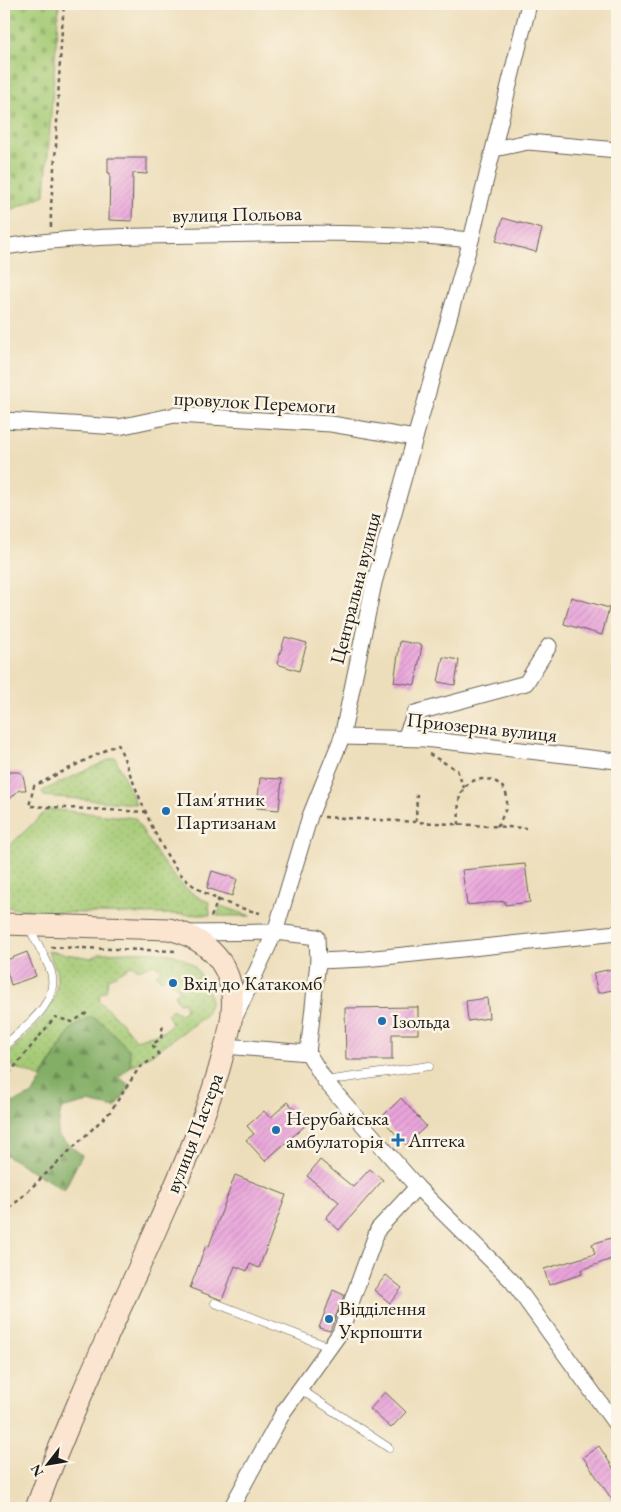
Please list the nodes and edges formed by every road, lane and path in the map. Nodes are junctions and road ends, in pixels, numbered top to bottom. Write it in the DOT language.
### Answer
graph roads {
  1 [pos="64,4"];
  2 [pos="529,4"];
  3 [pos="494,148"];
  4 [pos="617,150"];
  5 [pos="51,239"];
  6 [pos="471,240"];
  7 [pos="4,246"];
  8 [pos="4,420"];
  9 [pos="415,438"];
  10 [pos="549,646"];
  11 [pos="342,736"];
  12 [pos="405,738"];
  13 [pos="425,752"];
  14 [pos="617,761"];
  15 [pos="464,788"];
  16 [pos="417,791"];
  17 [pos="147,812"];
  18 [pos="310,816"];
  19 [pos="416,822"];
  20 [pos="459,825"];
  21 [pos="497,827"];
  22 [pos="526,828"];
  23 [pos="219,898"];
  24 [pos="260,914"];
  25 [pos="211,917"];
  26 [pos="4,924"];
  27 [pos="29,925"];
  28 [pos="275,932"];
  29 [pos="617,933"];
  30 [pos="181,942"];
  31 [pos="37,946"];
  32 [pos="318,961"];
  33 [pos="87,1013"];
  34 [pos="163,1023"];
  35 [pos="228,1036"];
  36 [pos="4,1046"];
  37 [pos="308,1053"];
  38 [pos="159,1055"];
  39 [pos="154,1058"];
  40 [pos="429,1066"];
  41 [pos="4,1080"];
  42 [pos="325,1081"];
  43 [pos="417,1187"];
  44 [pos="4,1214"];
  45 [pos="215,1303"];
  46 [pos="329,1347"];
  47 [pos="300,1389"];
  48 [pos="617,1426"];
  49 [pos="389,1448"];
  50 [pos="36,1508"];
  51 [pos="231,1508"];
  1 -- 5 [label="path"];
  2 -- 3 [label="street, Центральна вулиця"];
  3 -- 4 [label="street"];
  3 -- 6 [label="street, Центральна вулиця"];
  5 -- 6 [label="street, вулиця Польова"];
  5 -- 7 [label="street, вулиця Польова"];
  6 -- 9 [label="street, Центральна вулиця"];
  8 -- 9 [label="street, провулок Перемоги"];
  9 -- 11 [label="street, Центральна вулиця"];
  10 -- 12 [label="street"];
  11 -- 12 [label="street, Приозерна вулиця"];
  11 -- 18 [label="street, Центральна вулиця"];
  12 -- 14 [label="street, Приозерна вулиця"];
  13 -- 15 [label="path"];
  15 -- 20 [label="path"];
  15 -- 21 [label="path"];
  16 -- 19 [label="path"];
  17 -- 17 [label="path"];
  17 -- 23 [label="path"];
  18 -- 19 [label="path"];
  18 -- 28 [label="street, Центральна вулиця"];
  19 -- 20 [label="path"];
  20 -- 21 [label="path"];
  21 -- 22 [label="path"];
  23 -- 24 [label="path"];
  23 -- 25 [label="path"];
  26 -- 27 [label="street, вулиця Пастера"];
  27 -- 30 [label="street, вулиця Пастера"];
  27 -- 31 [label="lane"];
  28 -- 30 [label="street"];
  28 -- 32 [label="street"];
  28 -- 35 [label="street, Центральна вулиця"];
  29 -- 32 [label="street"];
  30 -- 31 [label="path"];
  30 -- 35 [label="street, вулиця Пастера"];
  31 -- 36 [label="lane"];
  32 -- 37 [label="street"];
  33 -- 41 [label="path"];
  34 -- 38 [label="path"];
  35 -- 37 [label="street"];
  35 -- 50 [label="street, вулиця Пастера"];
  37 -- 42 [label="street"];
  39 -- 44 [label="path"];
  40 -- 42 [label="lane"];
  42 -- 43 [label="street"];
  43 -- 46 [label="street"];
  43 -- 48 [label="street"];
  45 -- 46 [label="lane"];
  46 -- 47 [label="street"];
  47 -- 49 [label="lane"];
  47 -- 51 [label="street"];
}
